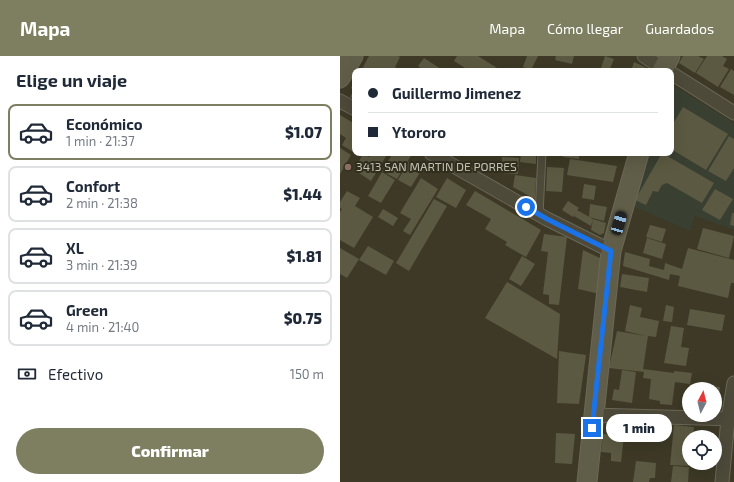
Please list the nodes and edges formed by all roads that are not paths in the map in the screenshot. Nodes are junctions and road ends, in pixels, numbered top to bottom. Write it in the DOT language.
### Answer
graph roads {
  1 [pos="353,56"];
  2 [pos="644,56"];
  3 [pos="667,68"];
  4 [pos="674,73"];
  5 [pos="340,78"];
  6 [pos="340,101"];
  7 [pos="352,107"];
  8 [pos="734,113"];
  9 [pos="436,156"];
  10 [pos="542,156"];
  11 [pos="638,156"];
  12 [pos="539,215"];
  13 [pos="611,251"];
  14 [pos="734,383"];
  15 [pos="593,415"];
  16 [pos="731,419"];
  17 [pos="587,482"];
  18 [pos="722,482"];
  1 -- 5 [label="street"];
  2 -- 3 [label="street"];
  4 -- 8 [label="street"];
  6 -- 7 [label="street"];
  9 -- 12 [label="street"];
  10 -- 12 [label="lane"];
  11 -- 13 [label="street"];
  12 -- 13 [label="street"];
  13 -- 15 [label="street"];
  14 -- 16 [label="street"];
  15 -- 16 [label="street"];
  15 -- 17 [label="street"];
  16 -- 18 [label="street"];
}
